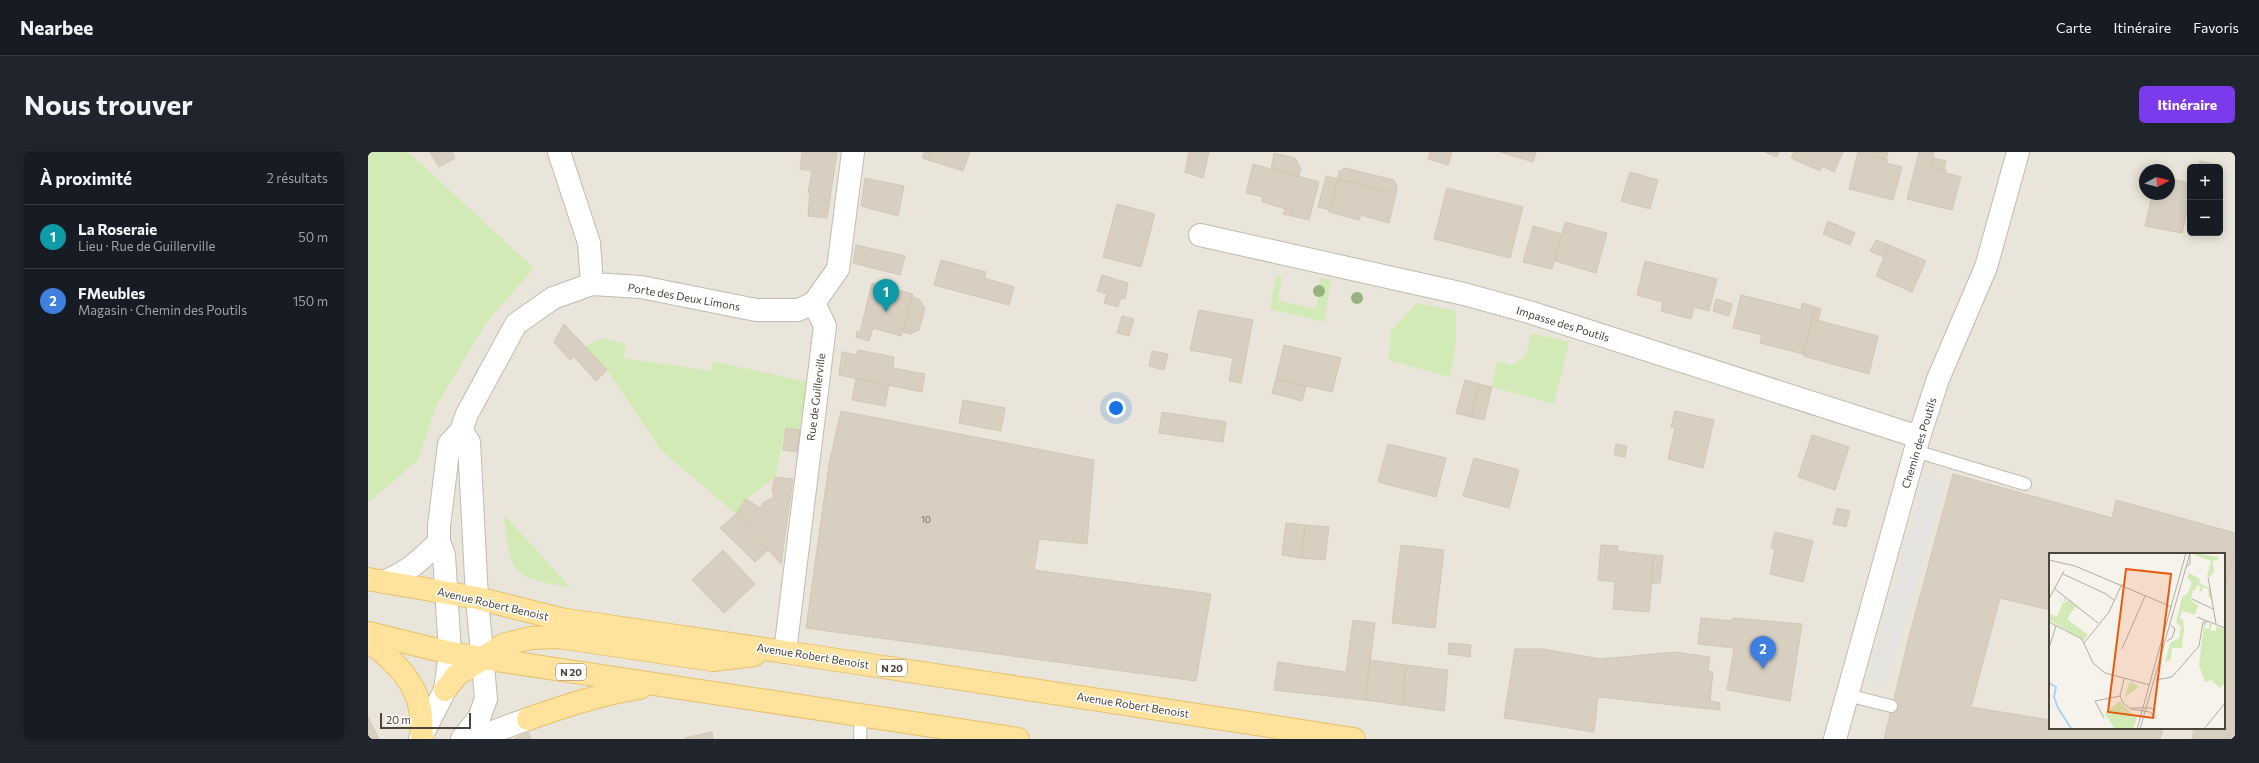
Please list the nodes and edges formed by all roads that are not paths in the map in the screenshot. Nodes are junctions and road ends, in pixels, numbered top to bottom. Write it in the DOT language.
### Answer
graph roads {
  1 [pos="559,152"];
  2 [pos="853,152"];
  3 [pos="2018,152"];
  4 [pos="1200,235"];
  5 [pos="592,284"];
  6 [pos="814,303"];
  7 [pos="461,431"];
  8 [pos="1917,444"];
  9 [pos="2025,484"];
  10 [pos="438,542"];
  11 [pos="376,580"];
  12 [pos="446,593"];
  13 [pos="477,598"];
  14 [pos="368,633"];
  15 [pos="368,641"];
  16 [pos="785,652"];
  17 [pos="450,653"];
  18 [pos="482,658"];
  19 [pos="660,684"];
  20 [pos="445,690"];
  21 [pos="1847,695"];
  22 [pos="1891,706"];
  23 [pos="861,715"];
  24 [pos="528,719"];
  25 [pos="421,738"];
  26 [pos="462,739"];
  27 [pos="473,739"];
  28 [pos="860,739"];
  29 [pos="1018,739"];
  30 [pos="1354,739"];
  31 [pos="1835,739"];
  1 -- 5 [label="street"];
  2 -- 6 [label="street"];
  3 -- 8 [label="street, Chemin des Poutils"];
  4 -- 8 [label="street, Impasse des Poutils"];
  5 -- 6 [label="street, Porte des Deux Limons"];
  5 -- 7 [label="street, Porte des Deux Limons"];
  6 -- 16 [label="street, Rue de Guillerville"];
  7 -- 10 [label="street, Porte des Deux Limons"];
  7 -- 13 [label="street"];
  8 -- 9 [label="lane"];
  8 -- 21 [label="street, Chemin des Poutils"];
  10 -- 11 [label="street"];
  10 -- 12 [label="street, Porte des Deux Limons"];
  11 -- 12 [label="main road, Avenue Robert Benoist / N 20"];
  12 -- 13 [label="main road, Avenue Robert Benoist / N 20"];
  12 -- 17 [label="street, Porte des Deux Limons"];
  13 -- 16 [label="main road, Avenue Robert Benoist / N 20"];
  13 -- 18 [label="street"];
  14 -- 17 [label="main road, N 20"];
  15 -- 25 [label="main road"];
  16 -- 18 [label="main road"];
  16 -- 30 [label="main road, Avenue Robert Benoist / N 20"];
  17 -- 18 [label="main road, N 20"];
  17 -- 20 [label="street, Porte des Deux Limons"];
  18 -- 19 [label="main road, N 20"];
  18 -- 20 [label="main road"];
  18 -- 26 [label="street"];
  19 -- 23 [label="main road, N 20"];
  19 -- 24 [label="main road"];
  20 -- 25 [label="street, Porte des Deux Limons"];
  21 -- 22 [label="lane"];
  21 -- 31 [label="street, Chemin des Poutils"];
  23 -- 28 [label="lane"];
  23 -- 29 [label="main road, N 20"];
  24 -- 27 [label="street"];
}
